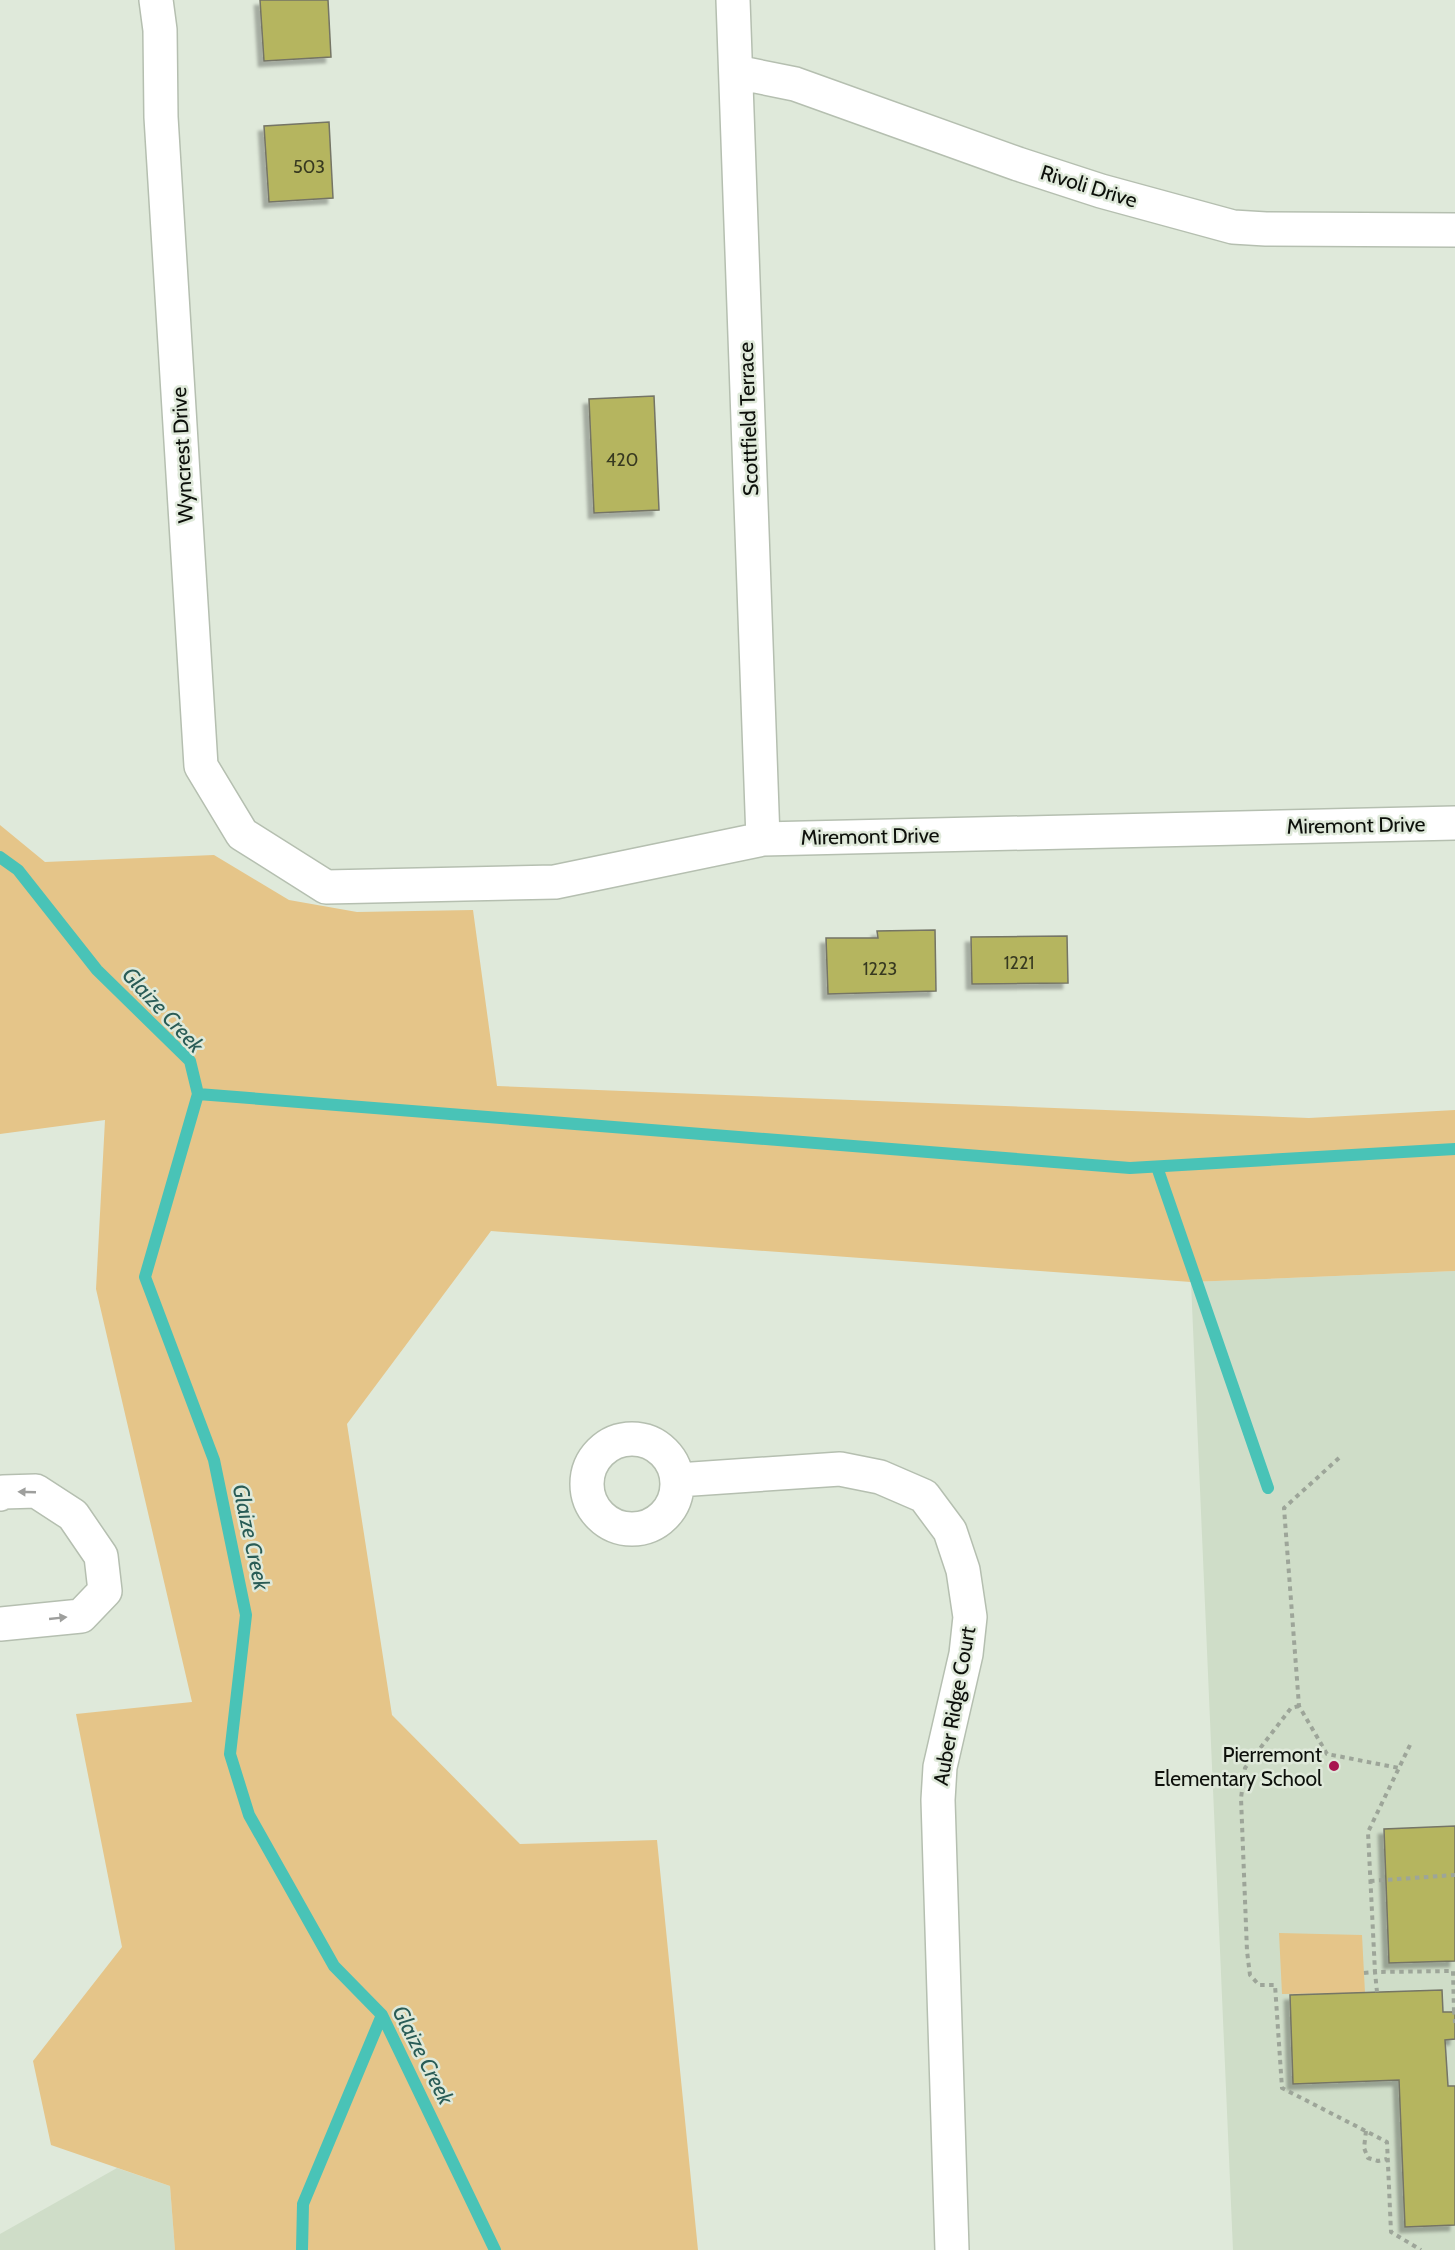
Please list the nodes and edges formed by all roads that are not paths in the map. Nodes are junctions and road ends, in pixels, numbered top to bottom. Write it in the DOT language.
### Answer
graph roads {
  1 [pos="156,0"];
  2 [pos="734,0"];
  3 [pos="736,72"];
  4 [pos="1455,230"];
  5 [pos="1455,823"];
  6 [pos="763,839"];
  7 [pos="295,869"];
  8 [pos="678,1480"];
  9 [pos="0,1494"];
  10 [pos="0,1624"];
  11 [pos="952,2250"];
  1 -- 7 [label="street, Wyncrest Drive"];
  2 -- 3 [label="street, Scottfield Terrace"];
  3 -- 4 [label="street, Rivoli Drive"];
  3 -- 6 [label="street, Scottfield Terrace"];
  5 -- 6 [label="street, Miremont Drive"];
  6 -- 7 [label="street, Miremont Drive"];
  8 -- 11 [label="street, Auber Ridge Court"];
  10 -- 9 [label="street, one-way"];
}
